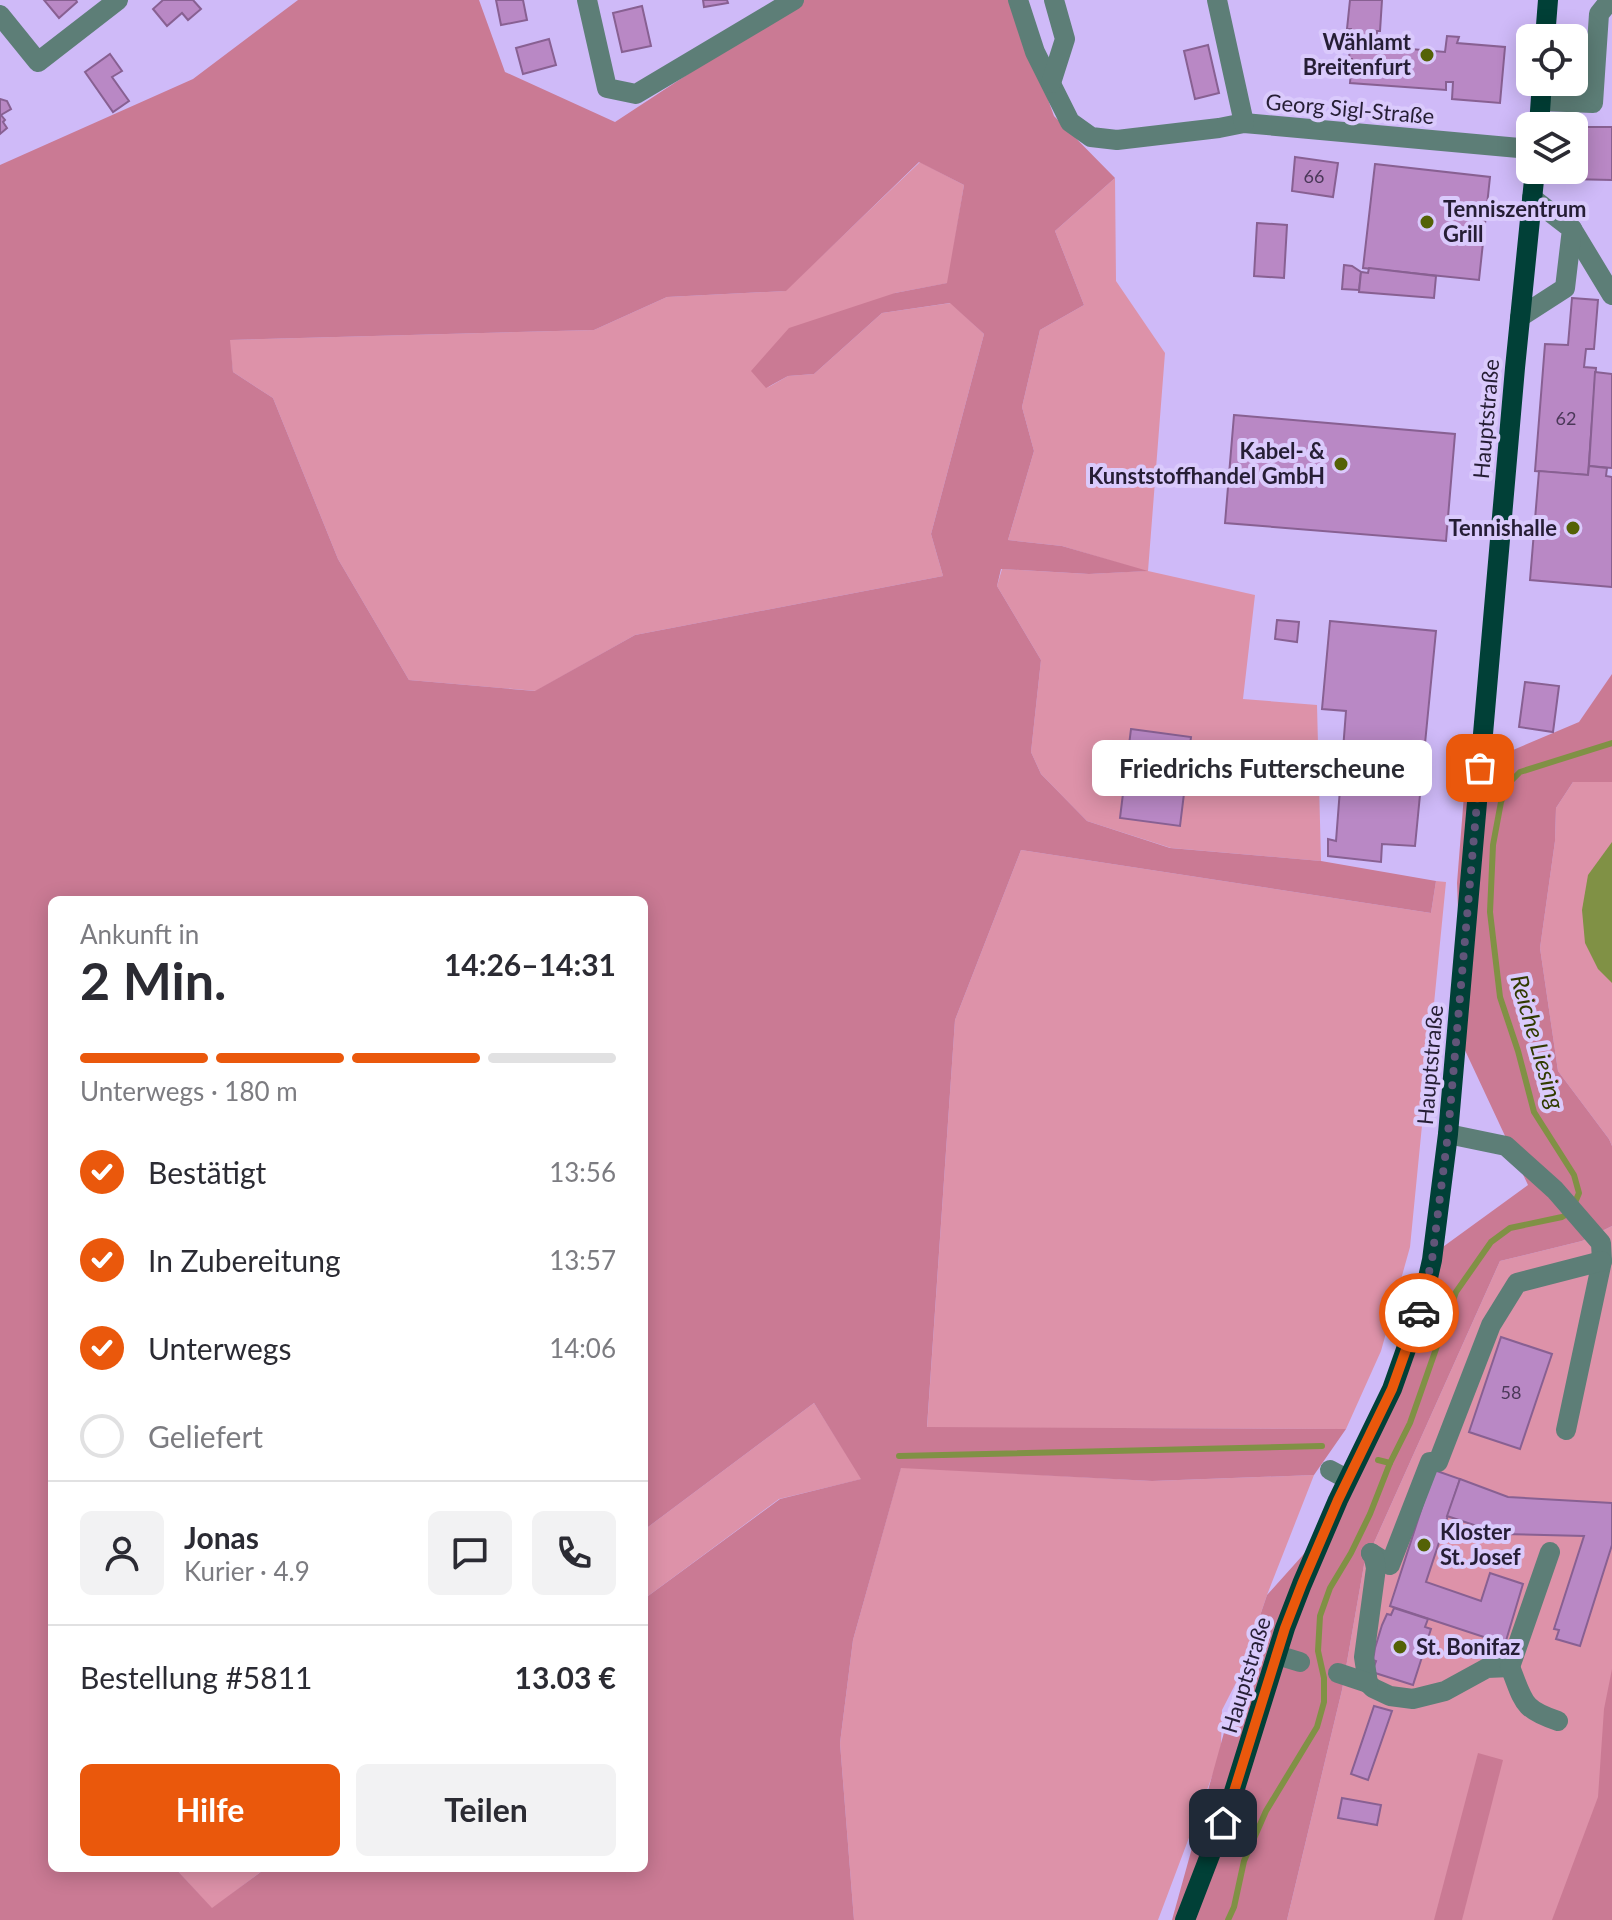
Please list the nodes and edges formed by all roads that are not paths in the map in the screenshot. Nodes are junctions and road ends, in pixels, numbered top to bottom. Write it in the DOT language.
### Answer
graph roads {
  1 [pos="118,0"];
  2 [pos="587,0"];
  3 [pos="794,0"];
  4 [pos="1018,0"];
  5 [pos="1054,0"];
  6 [pos="1217,0"];
  7 [pos="1548,0"];
  8 [pos="1610,0"];
  9 [pos="0,15"];
  10 [pos="1546,24"];
  11 [pos="1051,83"];
  12 [pos="1563,96"];
  13 [pos="1244,123"];
  14 [pos="1516,148"];
  15 [pos="1534,184"];
  16 [pos="1532,198"];
  17 [pos="1572,229"];
  18 [pos="1612,295"];
  19 [pos="1520,317"];
  20 [pos="1448,1134"];
  21 [pos="1602,1261"];
  22 [pos="1566,1430"];
  23 [pos="1550,1552"];
  24 [pos="1277,1655"];
  25 [pos="1300,1662"];
  26 [pos="1510,1667"];
  27 [pos="1338,1673"];
  28 [pos="1368,1683"];
  29 [pos="1558,1721"];
  30 [pos="1185,1920"];
  1 -- 9 [label="street"];
  2 -- 3 [label="street"];
  4 -- 11 [label="street"];
  5 -- 11 [label="street"];
  6 -- 13 [label="street, Georg Sigl-Straße"];
  7 -- 10 [label="main road"];
  8 -- 12 [label="street"];
  11 -- 13 [label="street"];
  13 -- 14 [label="street, Georg Sigl-Straße"];
  15 -- 16 [label="main road, Hauptstraße"];
  16 -- 17 [label="street"];
  16 -- 19 [label="main road, Hauptstraße"];
  17 -- 18 [label="street"];
  17 -- 19 [label="street"];
  19 -- 20 [label="main road, Hauptstraße"];
  20 -- 21 [label="street"];
  20 -- 24 [label="main road, Hauptstraße"];
  21 -- 22 [label="street"];
  21 -- 28 [label="street"];
  23 -- 26 [label="street"];
  24 -- 25 [label="street"];
  24 -- 30 [label="main road, Hauptstraße"];
  26 -- 28 [label="street"];
  26 -- 29 [label="street"];
  27 -- 28 [label="street"];
}
